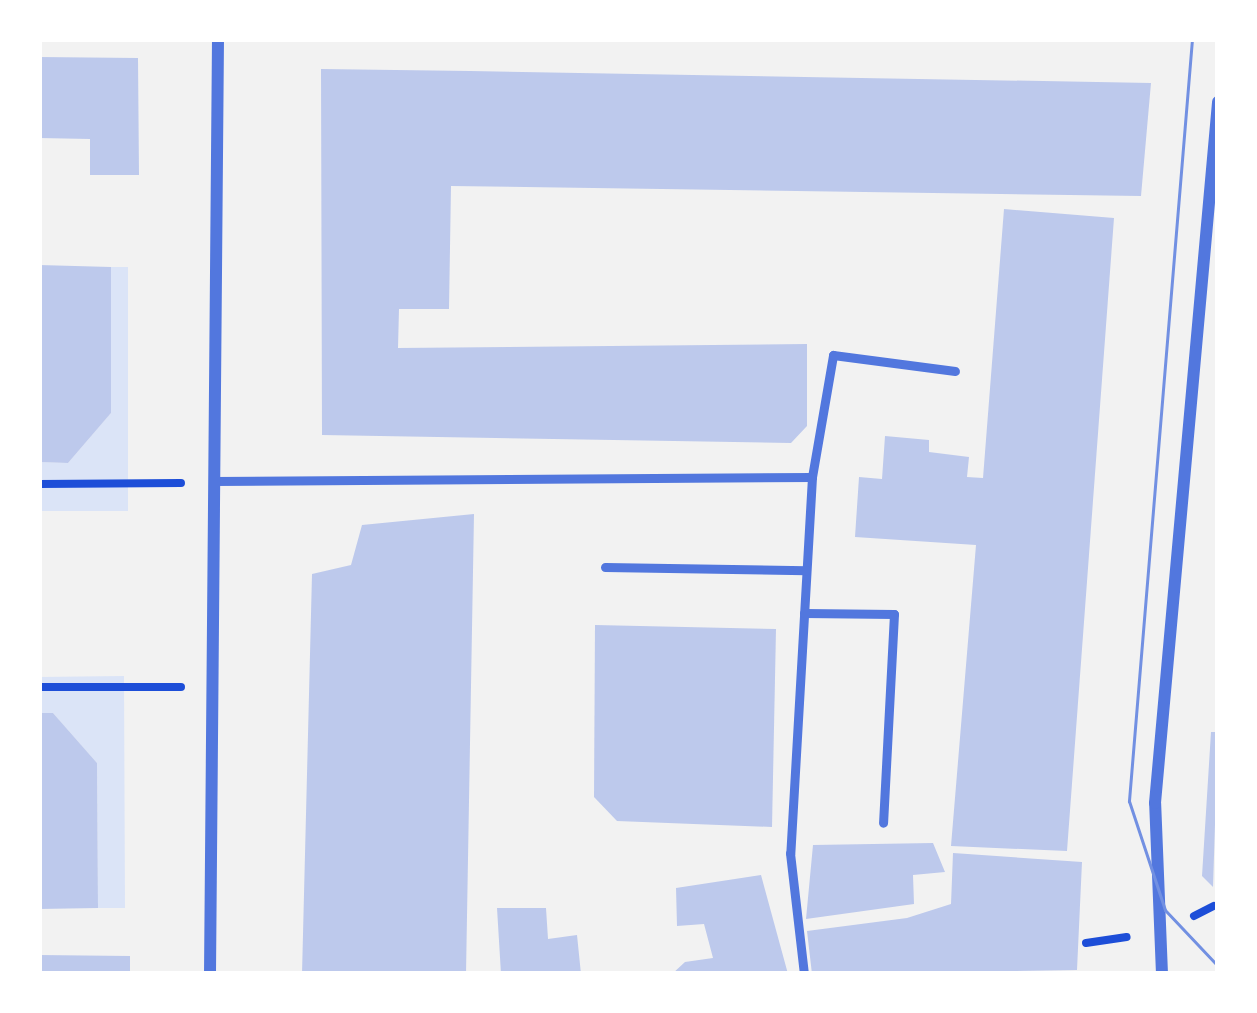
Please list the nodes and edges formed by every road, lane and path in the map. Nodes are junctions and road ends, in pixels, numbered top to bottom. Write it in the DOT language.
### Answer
graph roads {
  1 [pos="218,39"];
  2 [pos="1218,103"];
  3 [pos="1210,298"];
  4 [pos="955,371"];
  5 [pos="812,477"];
  6 [pos="214,482"];
  7 [pos="39,484"];
  8 [pos="604,567"];
  9 [pos="806,570"];
  10 [pos="804,613"];
  11 [pos="39,687"];
  12 [pos="213,687"];
  13 [pos="883,823"];
  14 [pos="1128,937"];
  15 [pos="1086,943"];
  16 [pos="209,974"];
  17 [pos="804,974"];
  18 [pos="1162,974"];
  1 -- 6 [label="street"];
  2 -- 3 [label="street"];
  3 -- 18 [label="street"];
  4 -- 5 [label="lane"];
  5 -- 6 [label="lane"];
  5 -- 9 [label="lane"];
  6 -- 7 [label="path"];
  6 -- 12 [label="street"];
  8 -- 9 [label="lane"];
  9 -- 10 [label="lane"];
  10 -- 13 [label="lane"];
  10 -- 17 [label="lane"];
  11 -- 12 [label="path"];
  12 -- 16 [label="street"];
  14 -- 15 [label="path"];
}
